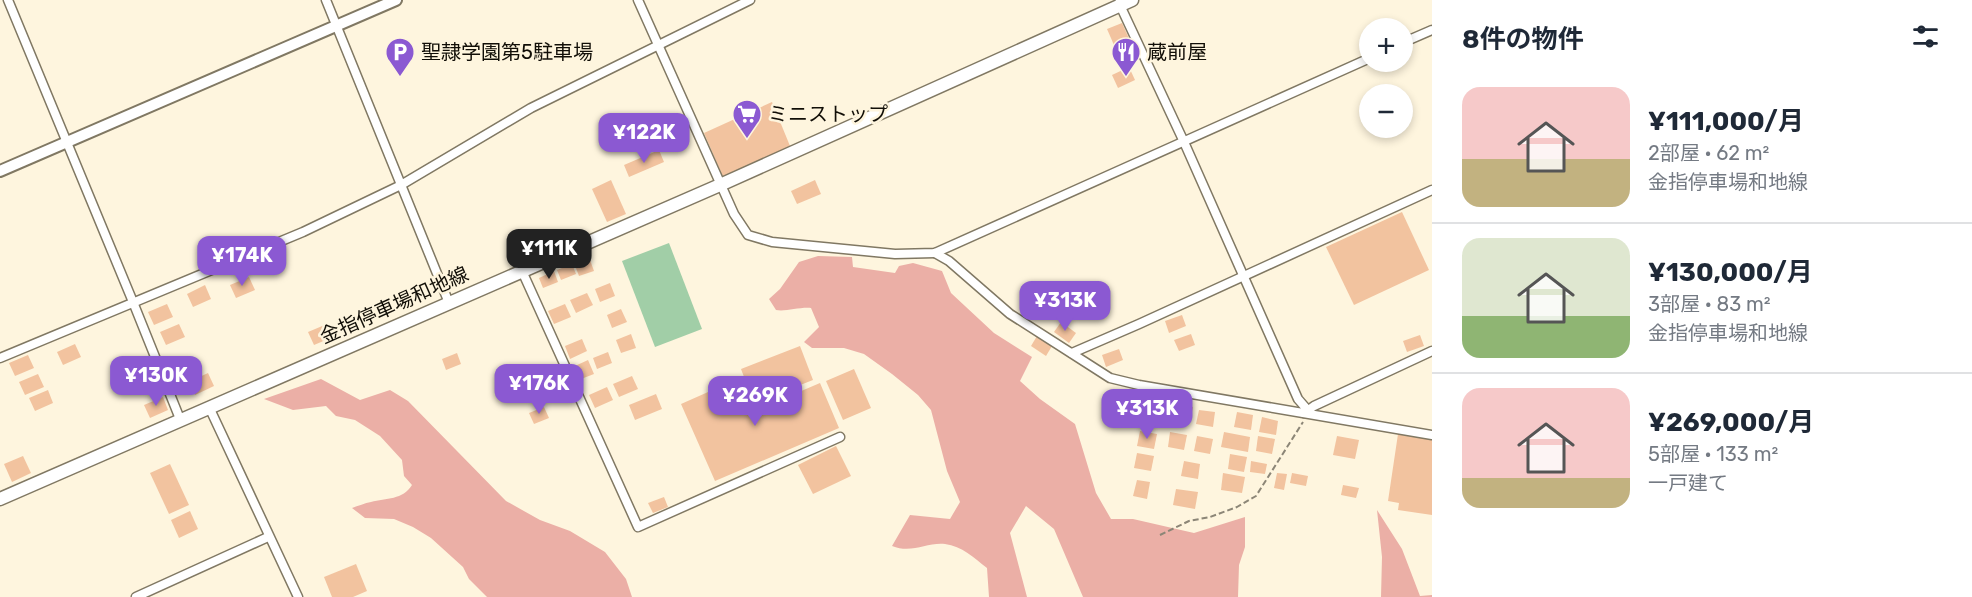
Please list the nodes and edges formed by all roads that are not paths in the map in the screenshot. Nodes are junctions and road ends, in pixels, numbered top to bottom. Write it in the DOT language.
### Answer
graph roads {
  1 [pos="8,0"];
  2 [pos="326,0"];
  3 [pos="396,0"];
  4 [pos="638,0"];
  5 [pos="750,0"];
  6 [pos="1124,2"];
  7 [pos="337,25"];
  8 [pos="1432,30"];
  9 [pos="1413,38"];
  10 [pos="658,46"];
  11 [pos="1359,63"];
  12 [pos="66,142"];
  13 [pos="1184,142"];
  14 [pos="0,171"];
  15 [pos="401,185"];
  16 [pos="720,185"];
  17 [pos="1432,190"];
  18 [pos="935,253"];
  19 [pos="522,271"];
  20 [pos="1243,276"];
  21 [pos="134,302"];
  22 [pos="449,303"];
  23 [pos="1432,351"];
  24 [pos="1072,353"];
  25 [pos="0,358"];
  26 [pos="209,407"];
  27 [pos="1304,413"];
  28 [pos="180,419"];
  29 [pos="1432,435"];
  30 [pos="840,437"];
  31 [pos="0,499"];
  32 [pos="268,537"];
  33 [pos="136,597"];
  34 [pos="298,597"];
  1 -- 12 [label="street"];
  2 -- 7 [label="street"];
  3 -- 7 [label="street"];
  4 -- 10 [label="street"];
  5 -- 10 [label="street"];
  6 -- 13 [label="street"];
  6 -- 16 [label="main road, 金指停車場和地線"];
  7 -- 12 [label="street"];
  7 -- 15 [label="street"];
  8 -- 9 [label="street"];
  10 -- 15 [label="street"];
  10 -- 16 [label="street"];
  11 -- 13 [label="street"];
  12 -- 14 [label="street"];
  12 -- 21 [label="street"];
  13 -- 18 [label="street"];
  13 -- 20 [label="street"];
  15 -- 21 [label="street"];
  15 -- 22 [label="street"];
  16 -- 18 [label="street"];
  16 -- 19 [label="main road, 金指停車場和地線"];
  17 -- 20 [label="street"];
  18 -- 24 [label="street"];
  19 -- 22 [label="main road, 金指停車場和地線"];
  19 -- 30 [label="street"];
  20 -- 24 [label="street"];
  20 -- 27 [label="street"];
  21 -- 25 [label="street"];
  21 -- 28 [label="street"];
  22 -- 26 [label="main road, 金指停車場和地線"];
  23 -- 27 [label="street"];
  24 -- 27 [label="street"];
  26 -- 28 [label="main road, 金指停車場和地線"];
  26 -- 32 [label="street"];
  27 -- 29 [label="street"];
  28 -- 31 [label="main road, 金指停車場和地線"];
  32 -- 33 [label="street"];
  32 -- 34 [label="street"];
}
